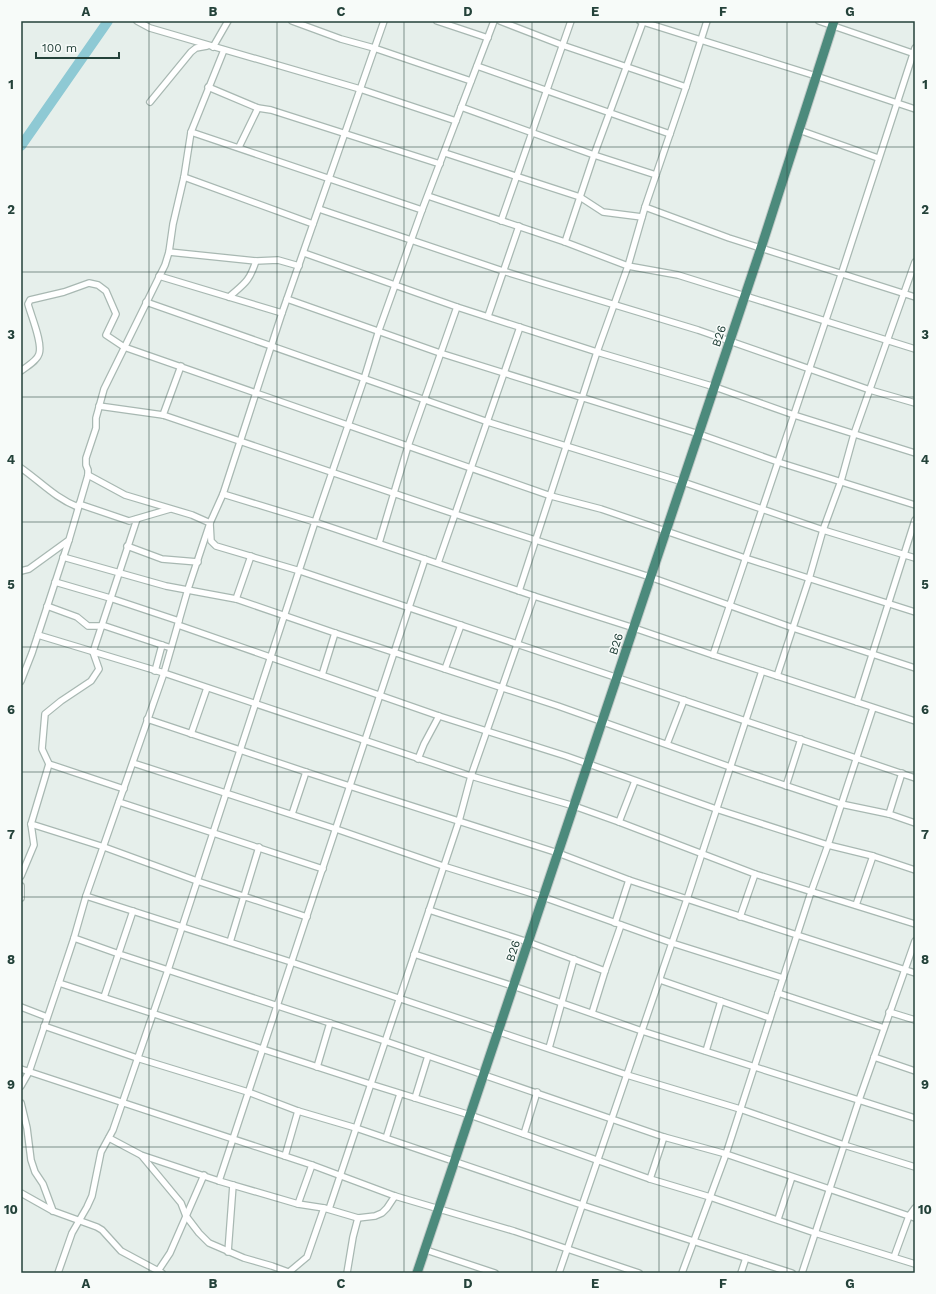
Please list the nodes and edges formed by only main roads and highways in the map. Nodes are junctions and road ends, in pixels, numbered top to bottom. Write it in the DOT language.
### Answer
graph roads {
  1 [pos="834,24"];
  2 [pos="417,1273"];
  1 -- 2 [label="highway, B26"];
}
